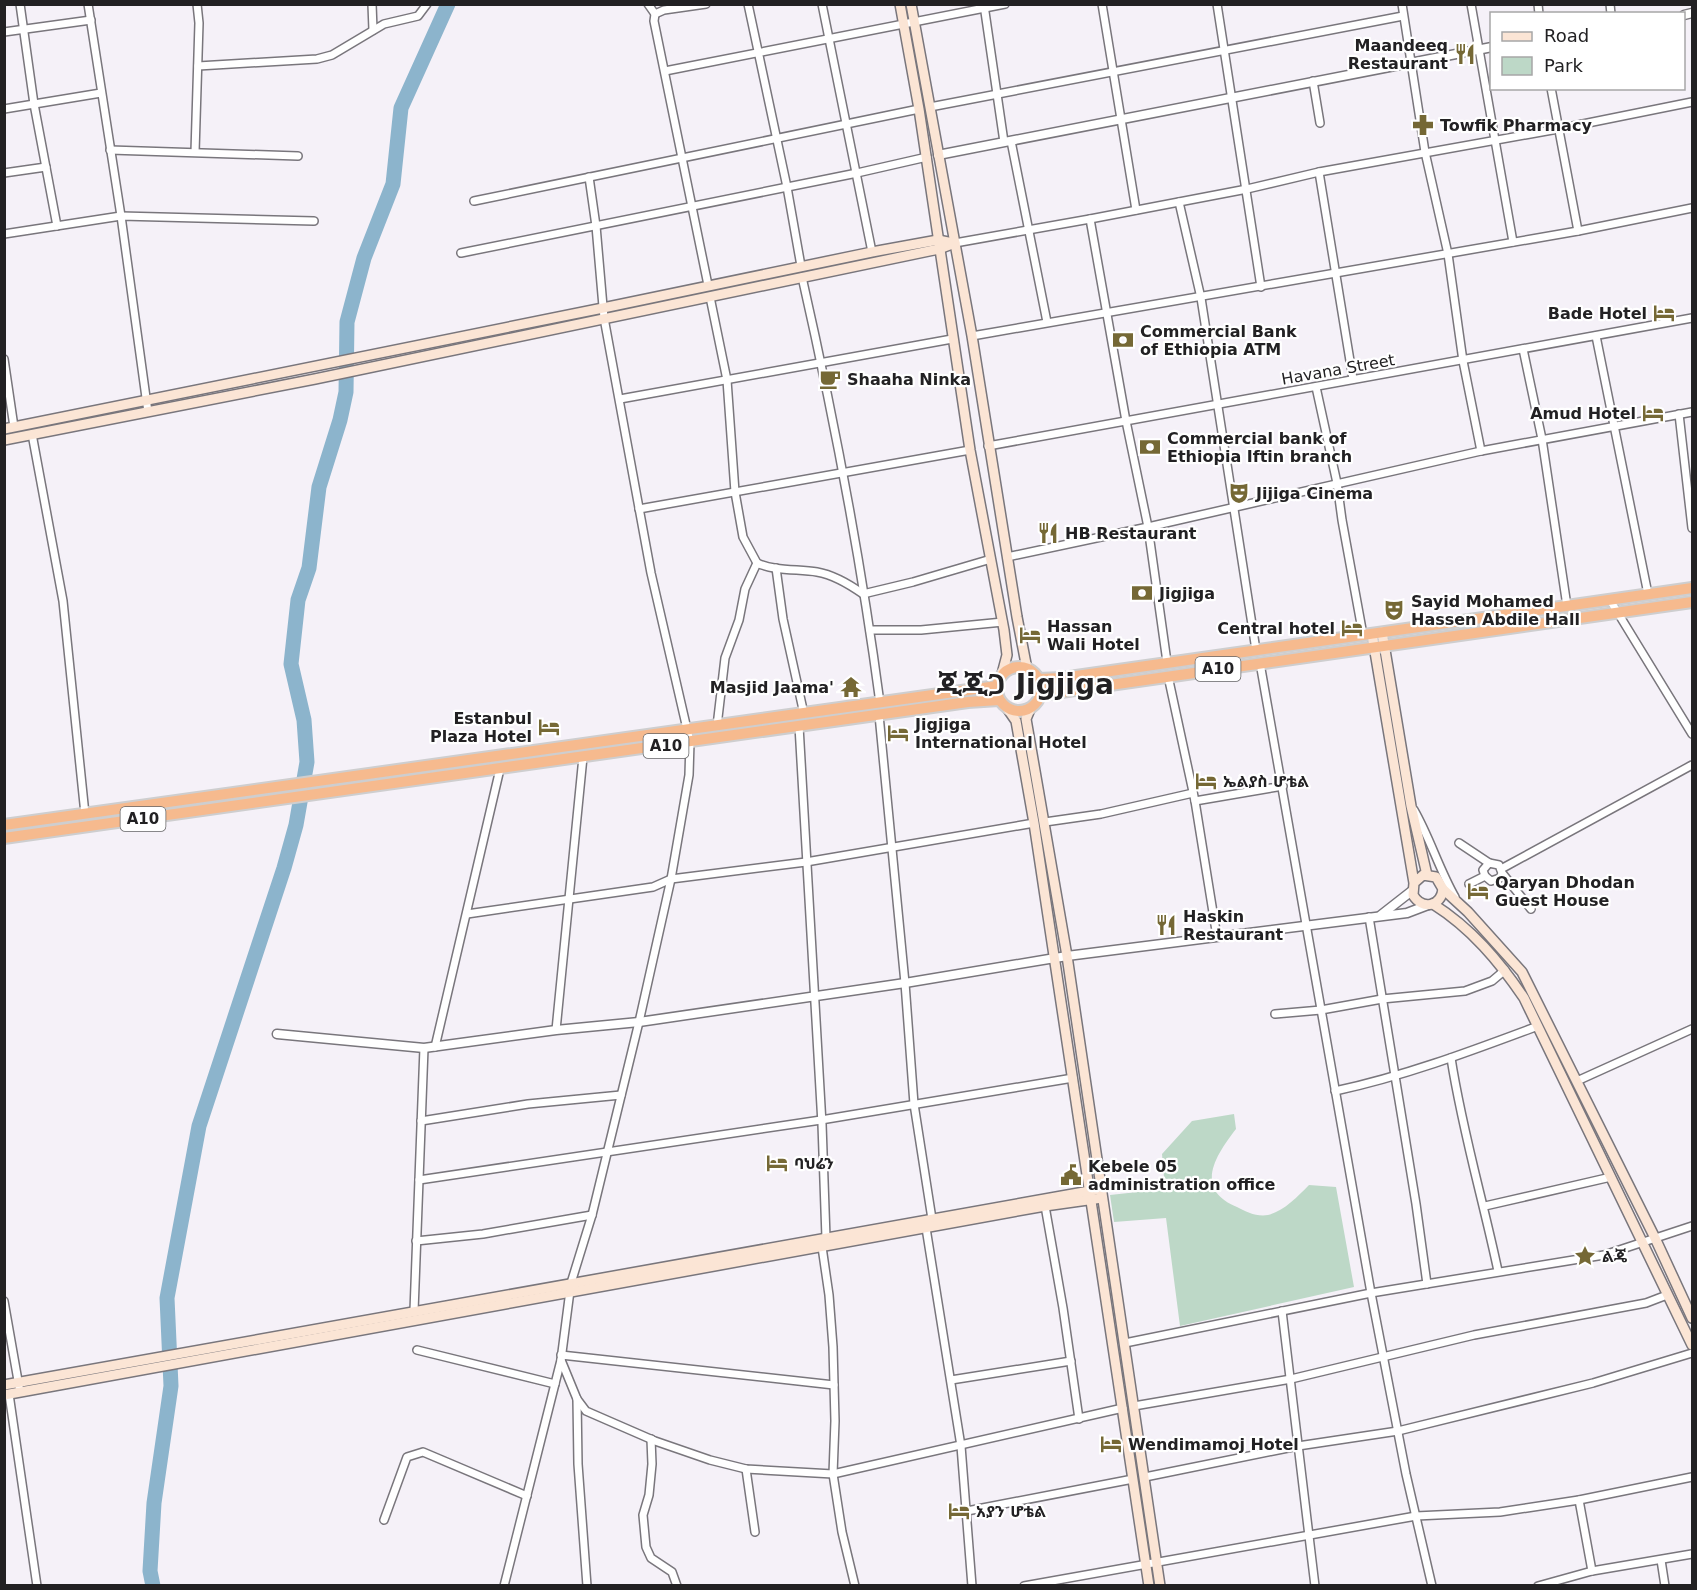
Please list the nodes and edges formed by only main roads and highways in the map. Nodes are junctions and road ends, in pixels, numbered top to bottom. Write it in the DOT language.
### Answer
graph roads {
  1 [pos="900,4"];
  2 [pos="911,4"];
  3 [pos="956,243"];
  4 [pos="939,244"];
  5 [pos="604,313"];
  6 [pos="9,428"];
  7 [pos="4,440"];
  8 [pos="1692,588"];
  9 [pos="1692,602"];
  10 [pos="1372,633"];
  11 [pos="1379,646"];
  12 [pos="1028,669"];
  13 [pos="1002,674"];
  14 [pos="1039,679"];
  15 [pos="997,686"];
  16 [pos="1040,695"];
  17 [pos="1003,704"];
  18 [pos="1031,707"];
  19 [pos="4,825"];
  20 [pos="4,838"];
  21 [pos="1427,875"];
  22 [pos="1413,886"];
  23 [pos="1443,889"];
  24 [pos="1430,905"];
  25 [pos="1101,1193"];
  26 [pos="1091,1195"];
  27 [pos="824,1242"];
  28 [pos="571,1288"];
  29 [pos="1692,1318"];
  30 [pos="1692,1345"];
  31 [pos="19,1387"];
  32 [pos="6,1391"];
  33 [pos="1149,1586"];
  34 [pos="1160,1586"];
  1 -- 4 [label="main road"];
  2 -- 3 [label="main road"];
  3 -- 4 [label="main road"];
  3 -- 12 [label="main road"];
  4 -- 5 [label="main road"];
  4 -- 5 [label="main road"];
  4 -- 13 [label="main road"];
  5 -- 6 [label="main road"];
  5 -- 7 [label="main road"];
  8 -- 10 [label="highway, A10"];
  9 -- 11 [label="highway, A10"];
  10 -- 11 [label="main road"];
  10 -- 14 [label="highway, A10"];
  11 -- 16 [label="highway, A10"];
  11 -- 21 [label="main road"];
  11 -- 22 [label="main road"];
  12 -- 13 [label="highway"];
  12 -- 14 [label="highway"];
  13 -- 15 [label="highway"];
  14 -- 16 [label="highway"];
  15 -- 17 [label="highway"];
  15 -- 19 [label="highway, A10"];
  16 -- 18 [label="highway"];
  17 -- 18 [label="highway, A10"];
  17 -- 20 [label="highway, A10"];
  17 -- 26 [label="main road"];
  18 -- 25 [label="main road"];
  21 -- 22 [label="main road"];
  21 -- 23 [label="main road"];
  22 -- 24 [label="main road"];
  23 -- 24 [label="main road"];
  23 -- 29 [label="main road"];
  24 -- 30 [label="main road"];
  25 -- 26 [label="main road"];
  25 -- 34 [label="main road"];
  26 -- 27 [label="main road"];
  26 -- 27 [label="main road"];
  26 -- 33 [label="main road"];
  27 -- 28 [label="main road"];
  28 -- 31 [label="main road"];
  28 -- 31 [label="main road"];
  31 -- 32 [label="main road"];
}
